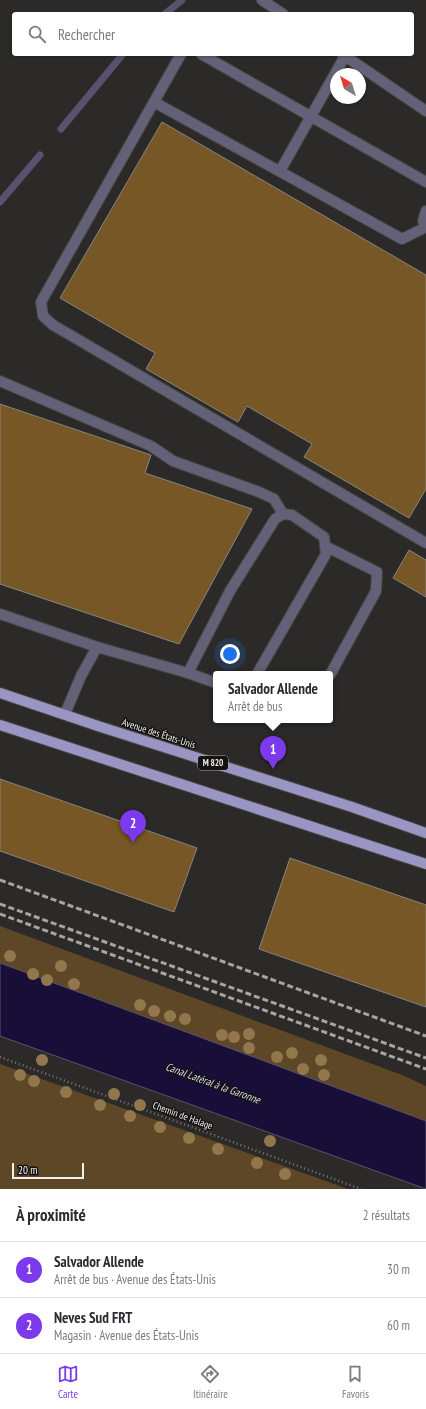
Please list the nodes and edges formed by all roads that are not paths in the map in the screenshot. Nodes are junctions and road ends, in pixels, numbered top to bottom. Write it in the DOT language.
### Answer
graph roads {
  1 [pos="262,0"];
  2 [pos="280,12"];
  3 [pos="180,56"];
  4 [pos="205,56"];
  5 [pos="343,56"];
  6 [pos="345,56"];
  7 [pos="154,102"];
  8 [pos="426,111"];
  9 [pos="310,116"];
  10 [pos="280,171"];
  11 [pos="426,182"];
  12 [pos="426,211"];
  13 [pos="426,227"];
  14 [pos="0,381"];
  15 [pos="282,514"];
  16 [pos="425,539"];
  17 [pos="325,546"];
  18 [pos="0,614"];
  19 [pos="97,648"];
  20 [pos="259,671"];
  21 [pos="332,671"];
  22 [pos="188,673"];
  23 [pos="213,683"];
  24 [pos="0,693"];
  25 [pos="65,714"];
  26 [pos="0,724"];
  27 [pos="426,833"];
  28 [pos="426,864"];
  1 -- 2 [label="lane"];
  3 -- 7 [label="lane"];
  4 -- 9 [label="lane"];
  5 -- 9 [label="lane"];
  6 -- 8 [label="lane"];
  7 -- 10 [label="lane"];
  7 -- 16 [label="lane"];
  9 -- 10 [label="lane"];
  9 -- 11 [label="lane"];
  10 -- 13 [label="lane"];
  12 -- 13 [label="lane"];
  14 -- 15 [label="lane"];
  15 -- 17 [label="lane"];
  15 -- 22 [label="lane"];
  17 -- 20 [label="lane"];
  17 -- 21 [label="lane"];
  18 -- 19 [label="lane"];
  19 -- 22 [label="lane"];
  19 -- 25 [label="lane"];
  22 -- 23 [label="lane"];
  24 -- 25 [label="main road, Avenue des États-Unis / M 820"];
  25 -- 27 [label="main road, Avenue des États-Unis / M 820"];
  26 -- 28 [label="main road"];
}
